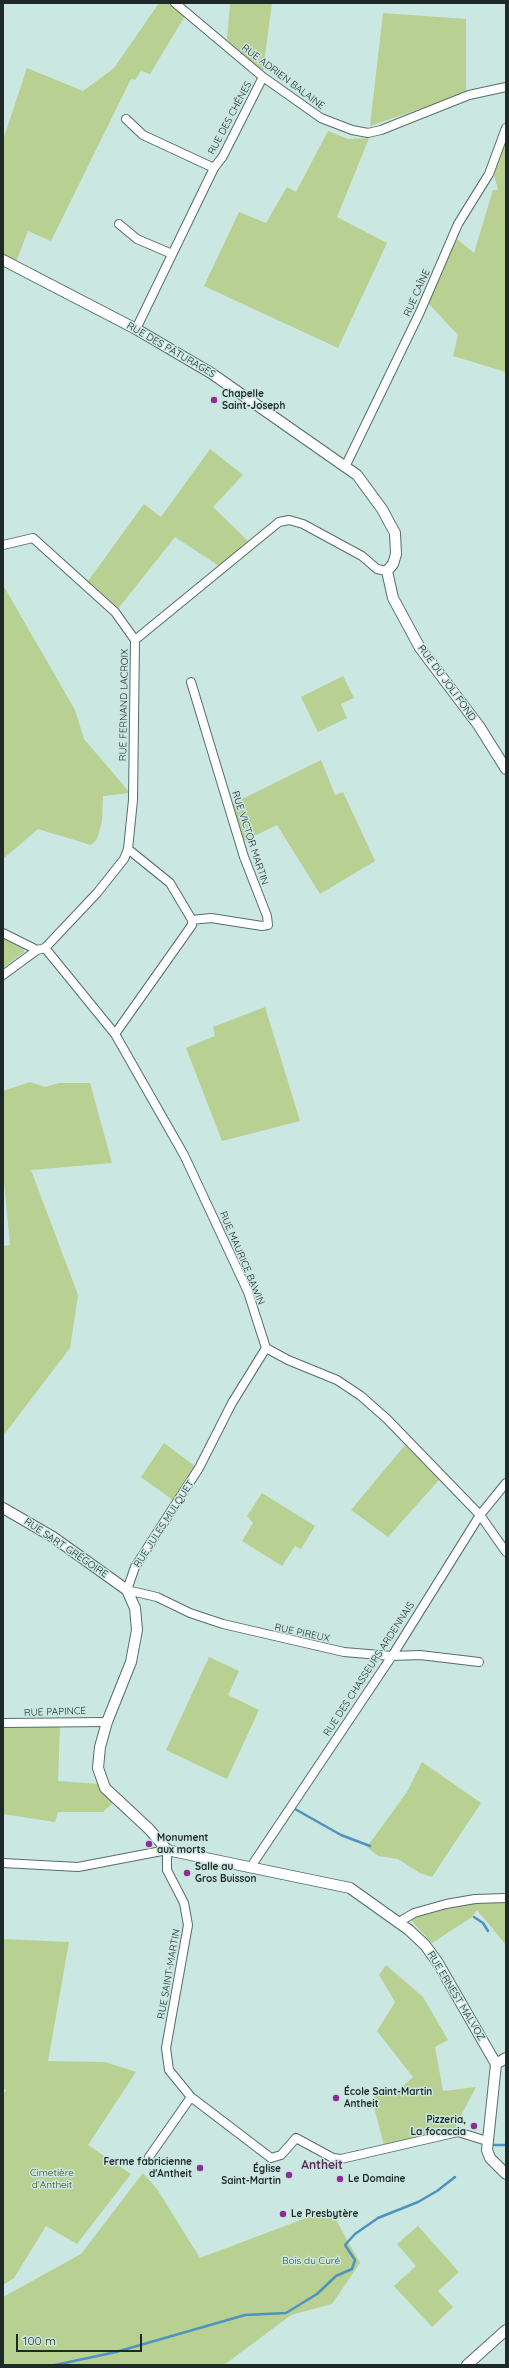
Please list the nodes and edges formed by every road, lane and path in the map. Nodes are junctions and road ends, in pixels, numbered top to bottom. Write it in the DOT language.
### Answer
graph roads {
  1 [pos="175,3"];
  2 [pos="262,77"];
  3 [pos="506,87"];
  4 [pos="126,119"];
  5 [pos="506,128"];
  6 [pos="214,168"];
  7 [pos="119,224"];
  8 [pos="172,254"];
  9 [pos="3,260"];
  10 [pos="136,329"];
  11 [pos="345,467"];
  12 [pos="3,545"];
  13 [pos="387,571"];
  14 [pos="135,640"];
  15 [pos="191,682"];
  16 [pos="506,769"];
  17 [pos="128,849"];
  18 [pos="192,920"];
  19 [pos="3,933"];
  20 [pos="41,949"];
  21 [pos="3,975"];
  22 [pos="115,1034"];
  23 [pos="266,1348"];
  24 [pos="506,1483"];
  25 [pos="3,1508"];
  26 [pos="480,1515"];
  27 [pos="506,1552"];
  28 [pos="127,1590"];
  29 [pos="392,1656"];
  30 [pos="478,1662"];
  31 [pos="107,1722"];
  32 [pos="3,1723"];
  33 [pos="168,1850"];
  34 [pos="3,1863"];
  35 [pos="250,1868"];
  36 [pos="506,1898"];
  37 [pos="399,1922"];
  38 [pos="506,2058"];
  39 [pos="496,2064"];
  40 [pos="191,2097"];
  41 [pos="487,2141"];
  42 [pos="149,2157"];
  43 [pos="506,2174"];
  44 [pos="506,2330"];
  45 [pos="467,2365"];
  1 -- 2 [label="street, RUE ADRIEN BALAINE"];
  2 -- 3 [label="street, RUE ADRIEN BALAINE"];
  2 -- 6 [label="street, RUE DES CHÊNES"];
  4 -- 6 [label="street, RUE DES CHÊNES"];
  5 -- 11 [label="street, RUE CAÎNE"];
  6 -- 8 [label="street, RUE DES CHÊNES"];
  7 -- 8 [label="street"];
  8 -- 10 [label="street, RUE DES CHÊNES"];
  9 -- 10 [label="street, RUE DES PÂTURAGES"];
  10 -- 11 [label="street, RUE DES PÂTURAGES"];
  11 -- 13 [label="street, RUE DES PÂTURAGES"];
  12 -- 14 [label="street"];
  13 -- 14 [label="street, RUE FERNAND LACROIX"];
  13 -- 16 [label="street, RUE DU JOLI FOND"];
  14 -- 17 [label="street, RUE FERNAND LACROIX"];
  15 -- 18 [label="street, RUE VICTOR MARTIN"];
  17 -- 18 [label="street"];
  17 -- 20 [label="street, RUE FERNAND LACROIX"];
  18 -- 22 [label="street"];
  19 -- 20 [label="street"];
  20 -- 21 [label="street, RUE FERNAND LACROIX"];
  20 -- 22 [label="street, RUE MAURICE BAWIN"];
  22 -- 23 [label="street, RUE MAURICE BAWIN"];
  23 -- 26 [label="street"];
  23 -- 28 [label="street, RUE JULES MULQUET"];
  24 -- 26 [label="street, RUE DES CHASSEURS ARDENNAIS"];
  25 -- 28 [label="street, RUE SART GRÉGOIRE"];
  26 -- 27 [label="street"];
  26 -- 29 [label="street, RUE DES CHASSEURS ARDENNAIS"];
  28 -- 29 [label="street, RUE PIREUX"];
  28 -- 31 [label="street"];
  29 -- 30 [label="street, RUE PIREUX"];
  29 -- 35 [label="street, RUE DES CHASSEURS ARDENNAIS"];
  31 -- 32 [label="street, RUE PAPINCE"];
  31 -- 33 [label="street"];
  33 -- 34 [label="street"];
  33 -- 35 [label="street, RUE ERNEST MALVOZ"];
  33 -- 40 [label="street, RUE SAINT-MARTIN"];
  35 -- 37 [label="street, RUE ERNEST MALVOZ"];
  36 -- 37 [label="street"];
  37 -- 39 [label="street, RUE ERNEST MALVOZ"];
  38 -- 39 [label="street"];
  39 -- 41 [label="street"];
  40 -- 41 [label="street, RUE SAINT-MARTIN"];
  40 -- 42 [label="street"];
  41 -- 43 [label="street"];
  44 -- 45 [label="street"];
}
